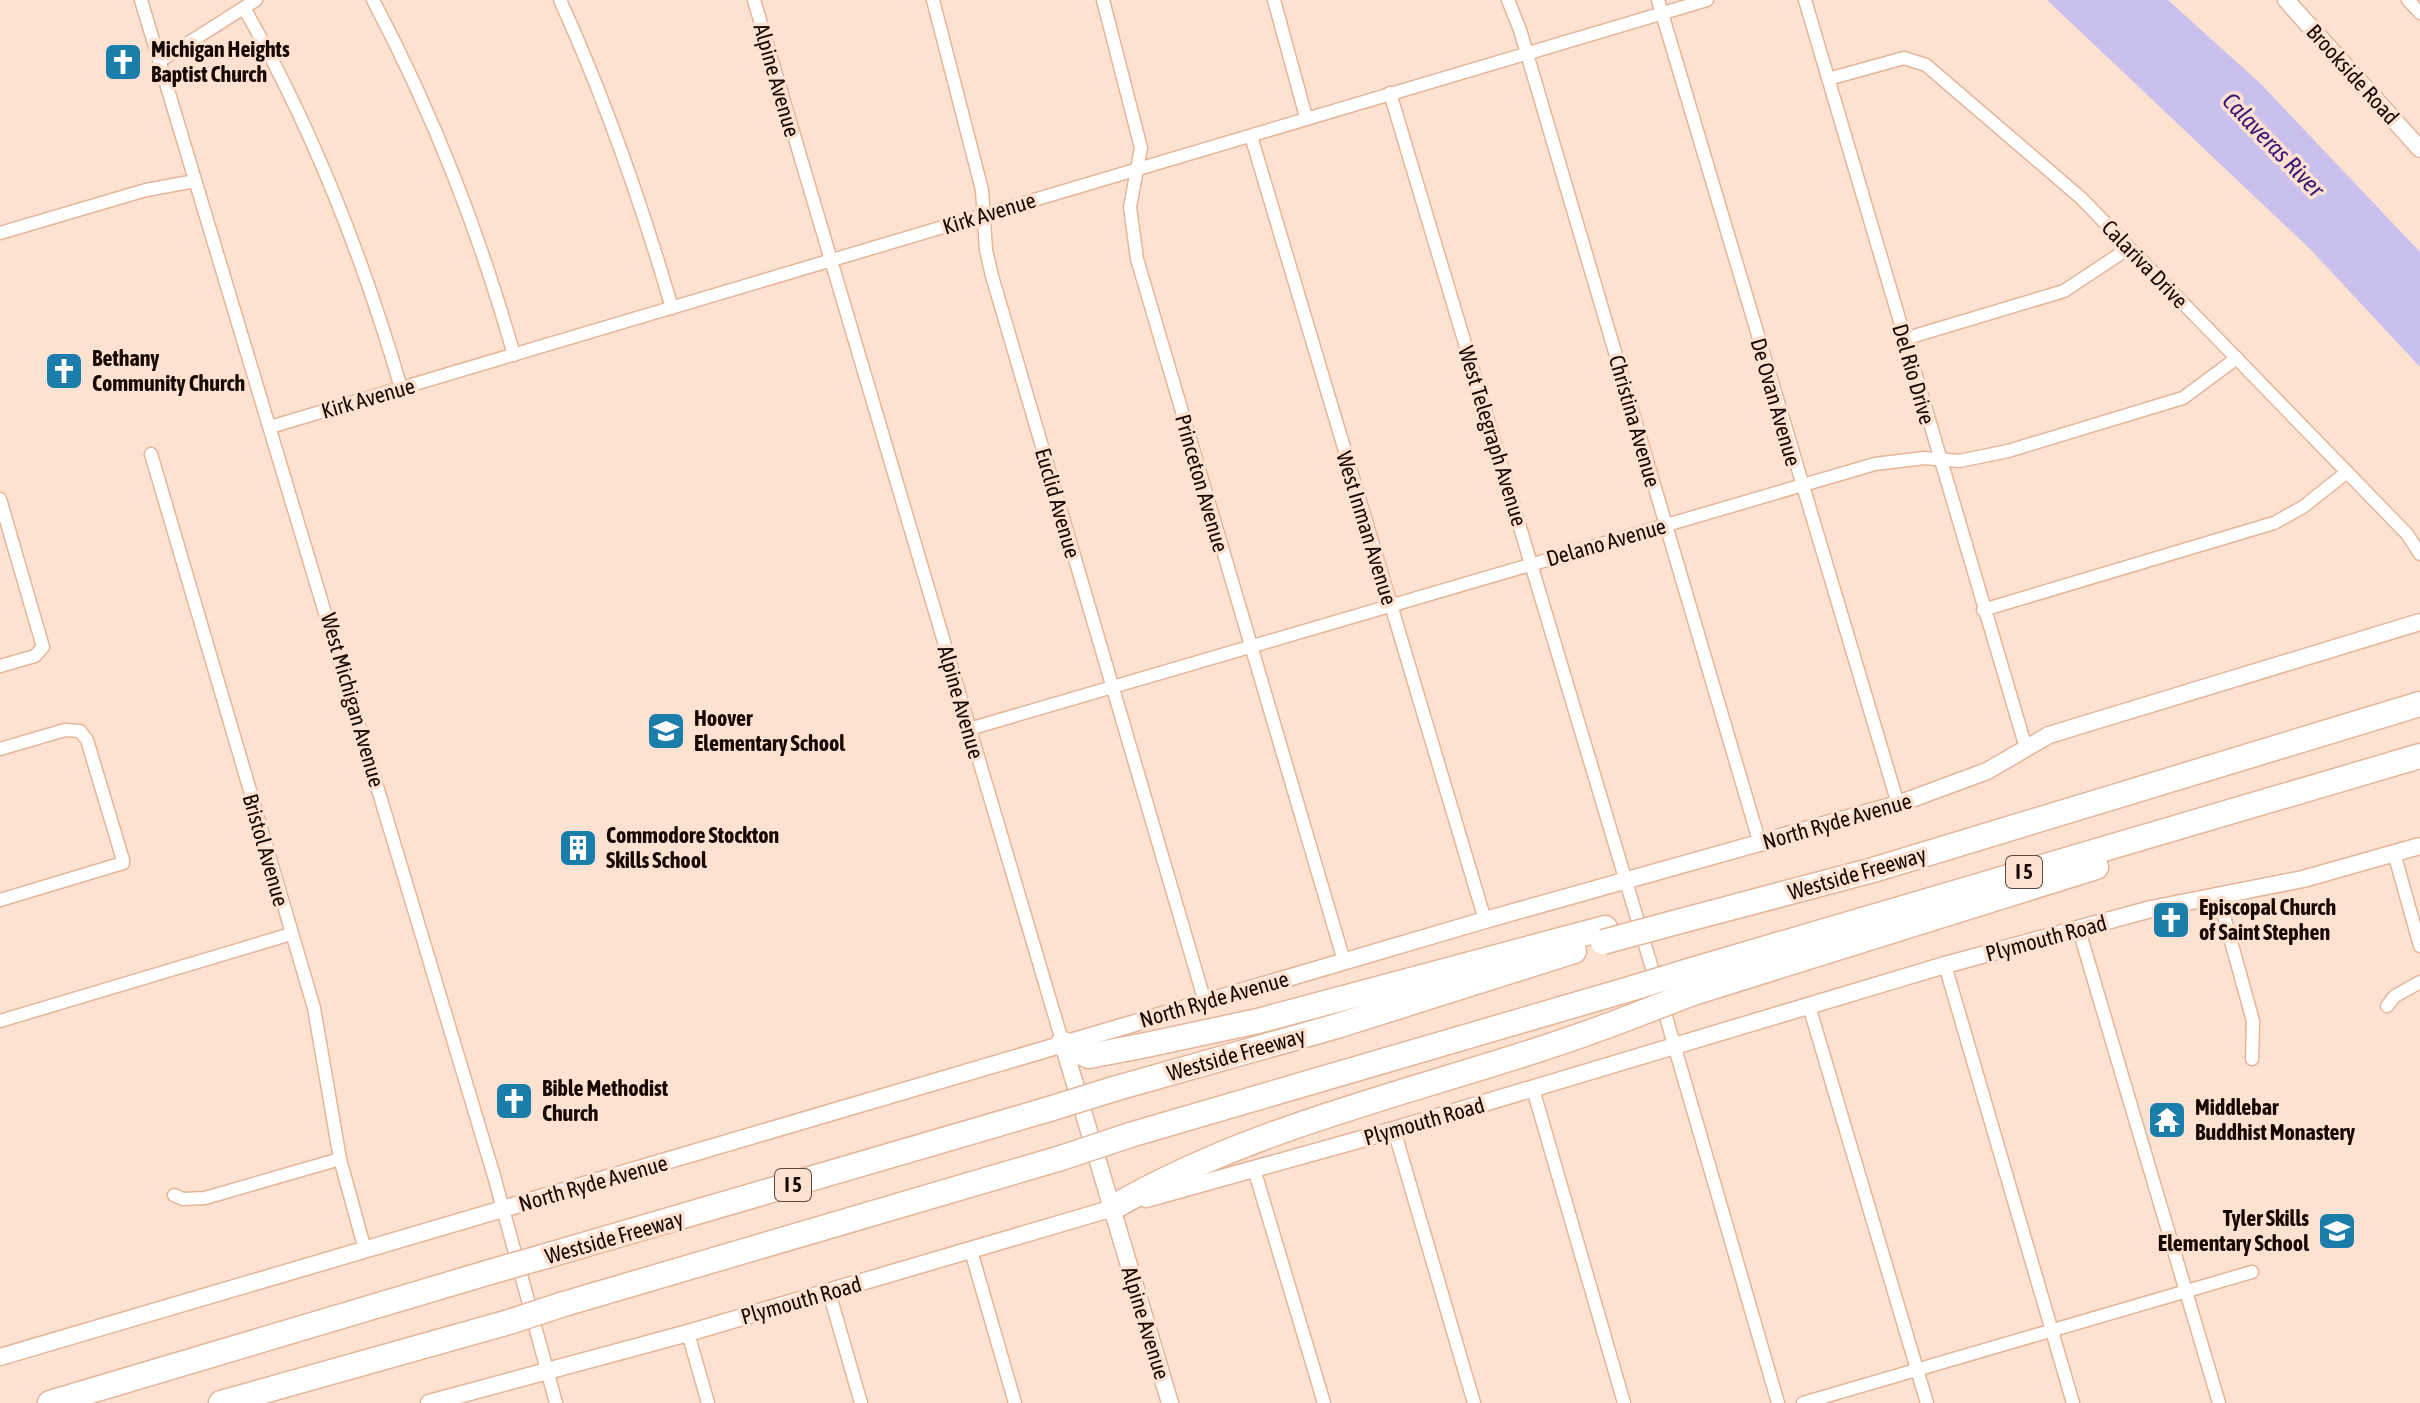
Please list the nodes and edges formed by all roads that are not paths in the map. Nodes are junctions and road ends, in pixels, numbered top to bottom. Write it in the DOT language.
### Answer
graph roads {
  1 [pos="141,0"];
  2 [pos="256,0"];
  3 [pos="373,0"];
  4 [pos="560,0"];
  5 [pos="754,0"];
  6 [pos="933,0"];
  7 [pos="1103,0"];
  8 [pos="1274,0"];
  9 [pos="1508,0"];
  10 [pos="1658,0"];
  11 [pos="1707,0"];
  12 [pos="1805,0"];
  13 [pos="2286,0"];
  14 [pos="2408,0"];
  15 [pos="244,8"];
  16 [pos="1662,13"];
  17 [pos="2420,13"];
  18 [pos="1527,53"];
  19 [pos="160,61"];
  20 [pos="1828,79"];
  21 [pos="1390,93"];
  22 [pos="1306,117"];
  23 [pos="1251,136"];
  24 [pos="2420,149"];
  25 [pos="1138,169"];
  26 [pos="195,181"];
  27 [pos="983,215"];
  28 [pos="0,232"];
  29 [pos="2129,248"];
  30 [pos="831,261"];
  31 [pos="672,308"];
  32 [pos="1904,339"];
  33 [pos="514,355"];
  34 [pos="2237,358"];
  35 [pos="401,388"];
  36 [pos="270,427"];
  37 [pos="151,454"];
  38 [pos="1939,459"];
  39 [pos="2347,472"];
  40 [pos="1801,485"];
  41 [pos="0,499"];
  42 [pos="1666,525"];
  43 [pos="2420,554"];
  44 [pos="1531,564"];
  45 [pos="1390,605"];
  46 [pos="1983,610"];
  47 [pos="2420,622"];
  48 [pos="1250,646"];
  49 [pos="0,666"];
  50 [pos="1112,686"];
  51 [pos="2420,704"];
  52 [pos="969,729"];
  53 [pos="2026,748"];
  54 [pos="0,749"];
  55 [pos="2420,756"];
  56 [pos="1898,804"];
  57 [pos="1760,844"];
  58 [pos="2420,846"];
  59 [pos="2394,853"];
  60 [pos="1624,881"];
  61 [pos="2218,894"];
  62 [pos="0,900"];
  63 [pos="1485,920"];
  64 [pos="2079,930"];
  65 [pos="291,934"];
  66 [pos="1604,935"];
  67 [pos="2420,946"];
  68 [pos="1344,961"];
  69 [pos="1945,965"];
  70 [pos="1692,981"];
  71 [pos="2420,982"];
  72 [pos="1205,1002"];
  73 [pos="1809,1006"];
  74 [pos="2387,1006"];
  75 [pos="0,1021"];
  76 [pos="1063,1044"];
  77 [pos="1675,1046"];
  78 [pos="2252,1059"];
  79 [pos="1533,1089"];
  80 [pos="1394,1130"];
  81 [pos="340,1159"];
  82 [pos="1254,1169"];
  83 [pos="174,1195"];
  84 [pos="1112,1208"];
  85 [pos="501,1209"];
  86 [pos="365,1250"];
  87 [pos="971,1251"];
  88 [pos="2252,1272"];
  89 [pos="2186,1291"];
  90 [pos="829,1292"];
  91 [pos="2051,1330"];
  92 [pos="688,1333"];
  93 [pos="0,1357"];
  94 [pos="546,1370"];
  95 [pos="1917,1370"];
  96 [pos="50,1403"];
  97 [pos="221,1403"];
  98 [pos="429,1403"];
  99 [pos="556,1403"];
  100 [pos="708,1403"];
  101 [pos="861,1403"];
  102 [pos="1015,1403"];
  103 [pos="1170,1403"];
  104 [pos="1324,1403"];
  105 [pos="1474,1403"];
  106 [pos="1624,1403"];
  107 [pos="1778,1403"];
  108 [pos="1803,1403"];
  109 [pos="1927,1403"];
  110 [pos="2073,1403"];
  111 [pos="2219,1403"];
  1 -- 19 [label="street, West Michigan Avenue"];
  2 -- 15 [label="street"];
  3 -- 33 [label="street"];
  4 -- 31 [label="street"];
  5 -- 30 [label="street, Alpine Avenue"];
  6 -- 27 [label="street, Euclid Avenue"];
  7 -- 25 [label="street, Princeton Avenue"];
  8 -- 22 [label="street"];
  9 -- 18 [label="street, Christina Avenue"];
  10 -- 16 [label="street, De Ovan Avenue"];
  11 -- 16 [label="street, Kirk Avenue"];
  12 -- 20 [label="street, Del Rio Drive"];
  13 -- 24 [label="street, Brookside Road"];
  14 -- 17 [label="street"];
  15 -- 19 [label="street"];
  15 -- 35 [label="street"];
  16 -- 18 [label="street, Kirk Avenue"];
  16 -- 40 [label="street, De Ovan Avenue"];
  18 -- 21 [label="street, Kirk Avenue"];
  18 -- 42 [label="street, Christina Avenue"];
  19 -- 26 [label="street, West Michigan Avenue"];
  20 -- 29 [label="street, Calariva Drive"];
  20 -- 32 [label="street, Del Rio Drive"];
  21 -- 22 [label="street, Kirk Avenue"];
  21 -- 44 [label="street, West Telegraph Avenue"];
  22 -- 23 [label="street, Kirk Avenue"];
  23 -- 25 [label="street, Kirk Avenue"];
  23 -- 45 [label="street, West Inman Avenue"];
  25 -- 27 [label="street, Kirk Avenue"];
  25 -- 48 [label="street, Princeton Avenue"];
  26 -- 28 [label="street"];
  26 -- 36 [label="street, West Michigan Avenue"];
  27 -- 30 [label="street, Kirk Avenue"];
  27 -- 50 [label="street, Euclid Avenue"];
  29 -- 32 [label="street"];
  29 -- 34 [label="street, Calariva Drive"];
  30 -- 31 [label="street, Kirk Avenue"];
  30 -- 52 [label="street, Alpine Avenue"];
  31 -- 33 [label="street, Kirk Avenue"];
  32 -- 38 [label="street, Del Rio Drive"];
  33 -- 35 [label="street, Kirk Avenue"];
  34 -- 38 [label="street, Delano Avenue"];
  34 -- 39 [label="street, Calariva Drive"];
  35 -- 36 [label="street, Kirk Avenue"];
  36 -- 85 [label="street, West Michigan Avenue"];
  37 -- 65 [label="street, Bristol Avenue"];
  38 -- 40 [label="street, Delano Avenue"];
  38 -- 46 [label="street, Del Rio Drive"];
  39 -- 43 [label="street, Calariva Drive"];
  39 -- 46 [label="street"];
  40 -- 42 [label="street, Delano Avenue"];
  40 -- 56 [label="street, De Ovan Avenue"];
  41 -- 49 [label="street"];
  42 -- 44 [label="street, Delano Avenue"];
  42 -- 57 [label="street, Christina Avenue"];
  44 -- 45 [label="street, Delano Avenue"];
  44 -- 60 [label="street, West Telegraph Avenue"];
  45 -- 48 [label="street, Delano Avenue"];
  45 -- 63 [label="street, West Inman Avenue"];
  46 -- 53 [label="street, Del Rio Drive"];
  47 -- 53 [label="street, North Ryde Avenue"];
  48 -- 50 [label="street, Delano Avenue"];
  48 -- 68 [label="street, Princeton Avenue"];
  50 -- 52 [label="street, Delano Avenue"];
  50 -- 72 [label="street, Euclid Avenue"];
  51 -- 66 [label="highway, Westside Freeway / I 5"];
  52 -- 76 [label="street, Alpine Avenue"];
  53 -- 56 [label="street, North Ryde Avenue"];
  54 -- 62 [label="street"];
  55 -- 70 [label="highway"];
  56 -- 57 [label="street, North Ryde Avenue"];
  57 -- 60 [label="street, North Ryde Avenue"];
  58 -- 59 [label="street, Plymouth Road"];
  59 -- 61 [label="street, Plymouth Road"];
  59 -- 67 [label="street"];
  60 -- 63 [label="street, North Ryde Avenue"];
  60 -- 77 [label="street, West Telegraph Avenue"];
  61 -- 64 [label="street, Plymouth Road"];
  61 -- 78 [label="street"];
  63 -- 68 [label="street, North Ryde Avenue"];
  64 -- 69 [label="street, Plymouth Road"];
  64 -- 89 [label="street"];
  65 -- 75 [label="street"];
  65 -- 81 [label="street, Bristol Avenue"];
  66 -- 76 [label="highway"];
  66 -- 96 [label="highway, Westside Freeway / I 5, bridge"];
  68 -- 72 [label="street, North Ryde Avenue"];
  69 -- 73 [label="street, Plymouth Road"];
  69 -- 91 [label="street"];
  70 -- 84 [label="highway, bridge"];
  70 -- 97 [label="highway, I 5, bridge"];
  71 -- 74 [label="street"];
  72 -- 76 [label="street, North Ryde Avenue"];
  73 -- 77 [label="street, Plymouth Road"];
  73 -- 95 [label="street"];
  76 -- 84 [label="street, Alpine Avenue"];
  76 -- 85 [label="street, North Ryde Avenue"];
  77 -- 79 [label="street, Plymouth Road"];
  77 -- 107 [label="street, West Telegraph Avenue"];
  79 -- 80 [label="street, Plymouth Road"];
  79 -- 106 [label="street"];
  80 -- 82 [label="street, Plymouth Road"];
  80 -- 105 [label="street"];
  81 -- 83 [label="street"];
  81 -- 86 [label="street, Bristol Avenue"];
  82 -- 84 [label="street, Plymouth Road"];
  82 -- 104 [label="street"];
  84 -- 87 [label="street, Plymouth Road"];
  84 -- 103 [label="street, Alpine Avenue"];
  85 -- 86 [label="street, North Ryde Avenue"];
  85 -- 94 [label="street, West Michigan Avenue"];
  86 -- 93 [label="street, North Ryde Avenue"];
  87 -- 90 [label="street, Plymouth Road"];
  87 -- 102 [label="street"];
  88 -- 89 [label="street"];
  89 -- 91 [label="street"];
  89 -- 111 [label="street"];
  90 -- 92 [label="street, Plymouth Road"];
  90 -- 101 [label="street"];
  91 -- 95 [label="street"];
  91 -- 110 [label="street"];
  92 -- 94 [label="street, Plymouth Road"];
  92 -- 100 [label="street"];
  94 -- 98 [label="street, Plymouth Road"];
  94 -- 99 [label="street, West Michigan Avenue"];
  95 -- 108 [label="street"];
  95 -- 109 [label="street"];
}
